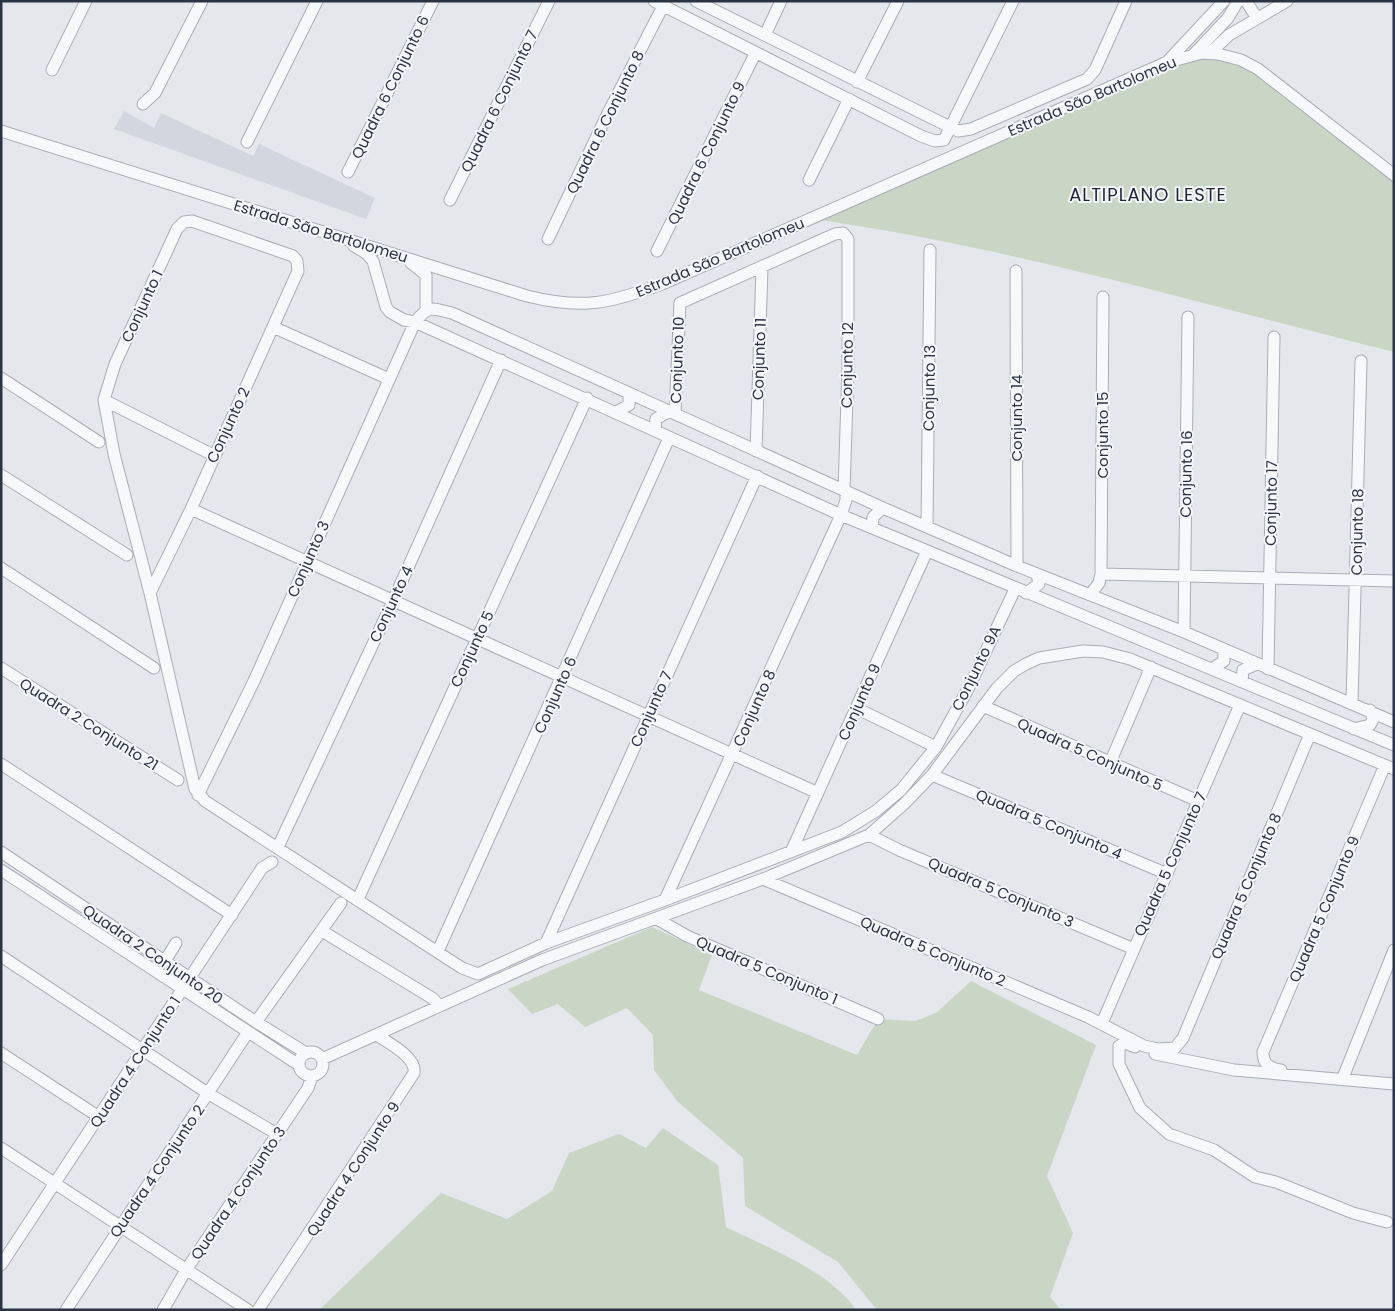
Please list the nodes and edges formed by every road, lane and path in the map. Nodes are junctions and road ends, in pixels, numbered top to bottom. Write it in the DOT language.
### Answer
graph roads {
  1 [pos="86,1"];
  2 [pos="202,1"];
  3 [pos="317,1"];
  4 [pos="433,1"];
  5 [pos="548,1"];
  6 [pos="696,1"];
  7 [pos="781,1"];
  8 [pos="898,1"];
  9 [pos="1013,1"];
  10 [pos="1126,1"];
  11 [pos="1224,1"];
  12 [pos="1238,1"];
  13 [pos="1247,1"];
  14 [pos="1287,1"];
  15 [pos="659,4"];
  16 [pos="722,14"];
  17 [pos="1257,18"];
  18 [pos="1202,24"];
  19 [pos="713,30"];
  20 [pos="765,34"];
  21 [pos="1212,34"];
  22 [pos="1184,44"];
  23 [pos="1210,53"];
  24 [pos="755,54"];
  25 [pos="1192,55"];
  26 [pos="813,59"];
  27 [pos="1165,63"];
  28 [pos="52,70"];
  29 [pos="803,77"];
  30 [pos="857,82"];
  31 [pos="849,99"];
  32 [pos="142,104"];
  33 [pos="950,128"];
  34 [pos="1,131"];
  35 [pos="247,142"];
  36 [pos="348,172"];
  37 [pos="1394,175"];
  38 [pos="809,180"];
  39 [pos="450,200"];
  40 [pos="336,235"];
  41 [pos="548,239"];
  42 [pos="379,249"];
  43 [pos="930,250"];
  44 [pos="657,252"];
  45 [pos="399,255"];
  46 [pos="293,256"];
  47 [pos="432,266"];
  48 [pos="762,268"];
  49 [pos="1016,271"];
  50 [pos="1103,297"];
  51 [pos="428,309"];
  52 [pos="1188,317"];
  53 [pos="415,322"];
  54 [pos="273,327"];
  55 [pos="1274,337"];
  56 [pos="501,360"];
  57 [pos="1361,362"];
  58 [pos="1,378"];
  59 [pos="389,379"];
  60 [pos="629,393"];
  61 [pos="587,398"];
  62 [pos="104,400"];
  63 [pos="616,412"];
  64 [pos="673,413"];
  65 [pos="655,430"];
  66 [pos="669,438"];
  67 [pos="99,442"];
  68 [pos="756,451"];
  69 [pos="213,455"];
  70 [pos="1,475"];
  71 [pos="757,476"];
  72 [pos="845,491"];
  73 [pos="883,508"];
  74 [pos="191,509"];
  75 [pos="841,515"];
  76 [pos="927,527"];
  77 [pos="872,528"];
  78 [pos="927,552"];
  79 [pos="127,556"];
  80 [pos="306,562"];
  81 [pos="1016,566"];
  82 [pos="1,568"];
  83 [pos="1037,574"];
  84 [pos="1101,574"];
  85 [pos="1184,575"];
  86 [pos="1270,578"];
  87 [pos="1355,580"];
  88 [pos="1394,581"];
  89 [pos="1020,591"];
  90 [pos="150,593"];
  91 [pos="1090,595"];
  92 [pos="393,601"];
  93 [pos="1184,632"];
  94 [pos="477,638"];
  95 [pos="1224,650"];
  96 [pos="1263,666"];
  97 [pos="1151,667"];
  98 [pos="1,668"];
  99 [pos="154,668"];
  100 [pos="1212,669"];
  101 [pos="562,678"];
  102 [pos="1242,682"];
  103 [pos="1352,703"];
  104 [pos="1240,705"];
  105 [pos="983,706"];
  106 [pos="856,708"];
  107 [pos="1370,710"];
  108 [pos="647,716"];
  109 [pos="1394,722"];
  110 [pos="1394,727"];
  111 [pos="1354,730"];
  112 [pos="1310,734"];
  113 [pos="1393,745"];
  114 [pos="936,747"];
  115 [pos="732,755"];
  116 [pos="1110,763"];
  117 [pos="1,764"];
  118 [pos="1389,767"];
  119 [pos="932,775"];
  120 [pos="178,780"];
  121 [pos="818,793"];
  122 [pos="198,795"];
  123 [pos="1198,801"];
  124 [pos="869,835"];
  125 [pos="278,847"];
  126 [pos="1,852"];
  127 [pos="791,852"];
  128 [pos="272,862"];
  129 [pos="1,870"];
  130 [pos="1166,873"];
  131 [pos="763,879"];
  132 [pos="358,899"];
  133 [pos="665,900"];
  134 [pos="341,903"];
  135 [pos="232,915"];
  136 [pos="657,919"];
  137 [pos="322,930"];
  138 [pos="176,943"];
  139 [pos="546,943"];
  140 [pos="1134,949"];
  141 [pos="1394,950"];
  142 [pos="438,951"];
  143 [pos="1,956"];
  144 [pos="165,961"];
  145 [pos="190,978"];
  146 [pos="183,989"];
  147 [pos="440,1006"];
  148 [pos="878,1019"];
  149 [pos="256,1022"];
  150 [pos="1102,1023"];
  151 [pos="248,1032"];
  152 [pos="376,1035"];
  153 [pos="1183,1038"];
  154 [pos="143,1050"];
  155 [pos="1,1053"];
  156 [pos="306,1053"];
  157 [pos="322,1059"];
  158 [pos="299,1065"];
  159 [pos="1344,1074"];
  160 [pos="312,1076"];
  161 [pos="1394,1080"];
  162 [pos="1394,1084"];
  163 [pos="209,1094"];
  164 [pos="99,1117"];
  165 [pos="277,1134"];
  166 [pos="1,1148"];
  167 [pos="54,1183"];
  168 [pos="1387,1222"];
  169 [pos="120,1226"];
  170 [pos="6,1248"];
  171 [pos="1,1265"];
  172 [pos="186,1270"];
  173 [pos="244,1308"];
  174 [pos="66,1310"];
  175 [pos="163,1310"];
  176 [pos="258,1310"];
  1 -- 28 [label="street"];
  2 -- 32 [label="street"];
  3 -- 35 [label="street"];
  4 -- 36 [label="street, Quadra 6 Conjunto 6"];
  5 -- 39 [label="street, Quadra 6 Conjunto 7"];
  6 -- 16 [label="street"];
  7 -- 20 [label="street"];
  8 -- 30 [label="street"];
  9 -- 33 [label="street"];
  10 -- 33 [label="street"];
  11 -- 18 [label="street"];
  12 -- 21 [label="street"];
  13 -- 17 [label="street"];
  14 -- 17 [label="street"];
  15 -- 19 [label="street"];
  15 -- 41 [label="street, Quadra 6 Conjunto 8"];
  16 -- 19 [label="street"];
  16 -- 20 [label="street"];
  17 -- 23 [label="street"];
  18 -- 21 [label="street"];
  18 -- 22 [label="street"];
  19 -- 24 [label="street"];
  20 -- 26 [label="street"];
  21 -- 25 [label="street"];
  22 -- 25 [label="street"];
  22 -- 27 [label="street"];
  23 -- 25 [label="street, Estrada São Bartolomeu"];
  23 -- 37 [label="street, Estrada São Bartolomeu"];
  24 -- 29 [label="street"];
  24 -- 44 [label="street, Quadra 6 Conjunto 9"];
  25 -- 27 [label="street, Estrada São Bartolomeu"];
  26 -- 29 [label="street"];
  26 -- 30 [label="street"];
  27 -- 47 [label="street, Estrada São Bartolomeu"];
  29 -- 31 [label="street"];
  30 -- 33 [label="street"];
  31 -- 33 [label="street"];
  31 -- 38 [label="street"];
  34 -- 40 [label="street, Estrada São Bartolomeu"];
  40 -- 42 [label="street, Estrada São Bartolomeu"];
  40 -- 53 [label="street"];
  42 -- 45 [label="street, Estrada São Bartolomeu"];
  42 -- 53 [label="street"];
  43 -- 76 [label="street, Conjunto 13"];
  45 -- 47 [label="street, Estrada São Bartolomeu"];
  45 -- 51 [label="street"];
  46 -- 54 [label="street, Conjunto 2"];
  46 -- 62 [label="street, Conjunto 1"];
  47 -- 51 [label="street"];
  48 -- 64 [label="street, Conjunto 10"];
  48 -- 68 [label="street, Conjunto 11"];
  48 -- 72 [label="street, Conjunto 12"];
  49 -- 81 [label="street, Conjunto 14"];
  50 -- 84 [label="street, Conjunto 15"];
  51 -- 53 [label="street, Conjunto 3"];
  51 -- 60 [label="street"];
  52 -- 85 [label="street, Conjunto 16"];
  53 -- 56 [label="street"];
  53 -- 59 [label="street, Conjunto 3"];
  54 -- 59 [label="street"];
  54 -- 69 [label="street, Conjunto 2"];
  55 -- 86 [label="street, Conjunto 17"];
  56 -- 61 [label="street"];
  56 -- 92 [label="street, Conjunto 4"];
  57 -- 87 [label="street, Conjunto 18"];
  58 -- 67 [label="street"];
  59 -- 80 [label="street, Conjunto 3"];
  60 -- 63 [label="street"];
  60 -- 64 [label="street"];
  61 -- 63 [label="street"];
  61 -- 94 [label="street, Conjunto 5"];
  62 -- 69 [label="street"];
  62 -- 90 [label="street"];
  63 -- 65 [label="street"];
  64 -- 65 [label="street"];
  64 -- 68 [label="street"];
  65 -- 66 [label="street"];
  66 -- 71 [label="street"];
  66 -- 101 [label="street, Conjunto 6"];
  68 -- 72 [label="street"];
  69 -- 74 [label="street, Conjunto 2"];
  70 -- 79 [label="street"];
  71 -- 75 [label="street"];
  71 -- 108 [label="street, Conjunto 7"];
  72 -- 73 [label="street"];
  72 -- 75 [label="street, Conjunto 12"];
  73 -- 76 [label="street"];
  73 -- 77 [label="street"];
  74 -- 80 [label="street"];
  74 -- 90 [label="street, Conjunto 2"];
  75 -- 77 [label="street"];
  75 -- 115 [label="street, Conjunto 8"];
  76 -- 81 [label="street"];
  77 -- 78 [label="street"];
  78 -- 89 [label="street"];
  78 -- 106 [label="street, Conjunto 9"];
  80 -- 92 [label="street"];
  80 -- 122 [label="street, Conjunto 3"];
  81 -- 83 [label="street"];
  82 -- 99 [label="street"];
  83 -- 89 [label="street, Conjunto 9A"];
  83 -- 91 [label="street"];
  84 -- 85 [label="street"];
  84 -- 91 [label="street"];
  85 -- 86 [label="street"];
  85 -- 93 [label="street, Conjunto 16"];
  86 -- 87 [label="street"];
  86 -- 96 [label="street, Conjunto 17"];
  87 -- 88 [label="street"];
  87 -- 103 [label="street, Conjunto 18"];
  89 -- 100 [label="street"];
  89 -- 114 [label="street, Conjunto 9A"];
  90 -- 122 [label="street"];
  91 -- 93 [label="street"];
  92 -- 94 [label="street"];
  92 -- 125 [label="street, Conjunto 4"];
  93 -- 95 [label="street"];
  94 -- 101 [label="street"];
  94 -- 132 [label="street, Conjunto 5"];
  95 -- 96 [label="street"];
  95 -- 100 [label="street"];
  96 -- 102 [label="street"];
  96 -- 103 [label="street"];
  97 -- 104 [label="street"];
  97 -- 105 [label="street"];
  97 -- 116 [label="street"];
  98 -- 120 [label="street, Quadra 2 Conjunto 21"];
  100 -- 102 [label="street"];
  101 -- 108 [label="street"];
  101 -- 142 [label="street, Conjunto 6"];
  102 -- 111 [label="street"];
  103 -- 107 [label="street"];
  104 -- 112 [label="street"];
  104 -- 123 [label="street, Quadra 5 Conjunto 7"];
  105 -- 116 [label="street, Quadra 5 Conjunto 5"];
  105 -- 119 [label="street"];
  106 -- 114 [label="street"];
  106 -- 121 [label="street, Conjunto 9"];
  107 -- 109 [label="street"];
  107 -- 111 [label="street"];
  108 -- 115 [label="street"];
  108 -- 139 [label="street, Conjunto 7"];
  110 -- 113 [label="street"];
  111 -- 113 [label="street"];
  112 -- 118 [label="street"];
  112 -- 153 [label="street, Quadra 5 Conjunto 8"];
  114 -- 127 [label="street, Conjunto 9A"];
  115 -- 121 [label="street"];
  115 -- 133 [label="street, Conjunto 8"];
  116 -- 123 [label="street, Quadra 5 Conjunto 5"];
  117 -- 135 [label="street"];
  118 -- 159 [label="street, Quadra 5 Conjunto 9"];
  119 -- 124 [label="street"];
  119 -- 130 [label="street, Quadra 5 Conjunto 4"];
  121 -- 127 [label="street, Conjunto 9"];
  122 -- 125 [label="street"];
  123 -- 130 [label="street, Quadra 5 Conjunto 7"];
  124 -- 131 [label="street"];
  124 -- 140 [label="street, Quadra 5 Conjunto 3"];
  125 -- 132 [label="street"];
  126 -- 144 [label="street, Quadra 2 Conjunto 20"];
  127 -- 133 [label="street, Conjunto 9A"];
  128 -- 135 [label="street, Quadra 4 Conjunto 1"];
  129 -- 146 [label="street"];
  130 -- 140 [label="street, Quadra 5 Conjunto 7"];
  131 -- 136 [label="street"];
  131 -- 150 [label="street, Quadra 5 Conjunto 2"];
  132 -- 142 [label="street"];
  133 -- 139 [label="street, Conjunto 9A"];
  134 -- 137 [label="street"];
  135 -- 145 [label="street, Quadra 4 Conjunto 1"];
  136 -- 147 [label="street"];
  136 -- 148 [label="street, Quadra 5 Conjunto 1"];
  137 -- 147 [label="street"];
  137 -- 149 [label="street"];
  138 -- 144 [label="street"];
  139 -- 142 [label="street, Conjunto 9A"];
  140 -- 150 [label="street, Quadra 5 Conjunto 7"];
  141 -- 159 [label="street"];
  143 -- 154 [label="street"];
  144 -- 145 [label="street, Quadra 2 Conjunto 20"];
  145 -- 146 [label="street, Quadra 4 Conjunto 1"];
  145 -- 149 [label="street, Quadra 2 Conjunto 20"];
  146 -- 151 [label="street"];
  146 -- 154 [label="street, Quadra 4 Conjunto 1"];
  147 -- 152 [label="street"];
  149 -- 156 [label="street, Quadra 2 Conjunto 20"];
  150 -- 153 [label="street, Quadra 5 Conjunto 2"];
  151 -- 158 [label="street"];
  151 -- 163 [label="street, Quadra 4 Conjunto 2"];
  152 -- 157 [label="street"];
  152 -- 176 [label="street, Quadra 4 Conjunto 9"];
  154 -- 163 [label="street"];
  154 -- 164 [label="street, Quadra 4 Conjunto 1"];
  155 -- 164 [label="street"];
  156 -- 157 [label="street"];
  156 -- 158 [label="street"];
  157 -- 160 [label="street"];
  158 -- 160 [label="street"];
  159 -- 161 [label="street"];
  160 -- 165 [label="street, Quadra 4 Conjunto 3"];
  162 -- 168 [label="street"];
  163 -- 165 [label="street"];
  163 -- 169 [label="street, Quadra 4 Conjunto 2"];
  164 -- 167 [label="street, Quadra 4 Conjunto 1"];
  165 -- 172 [label="street, Quadra 4 Conjunto 3"];
  166 -- 167 [label="street"];
  167 -- 169 [label="street"];
  167 -- 170 [label="street, Quadra 4 Conjunto 1"];
  169 -- 172 [label="street"];
  169 -- 174 [label="street, Quadra 4 Conjunto 2"];
  170 -- 171 [label="street, Quadra 4 Conjunto 1"];
  172 -- 173 [label="street"];
  172 -- 175 [label="street, Quadra 4 Conjunto 3"];
}
